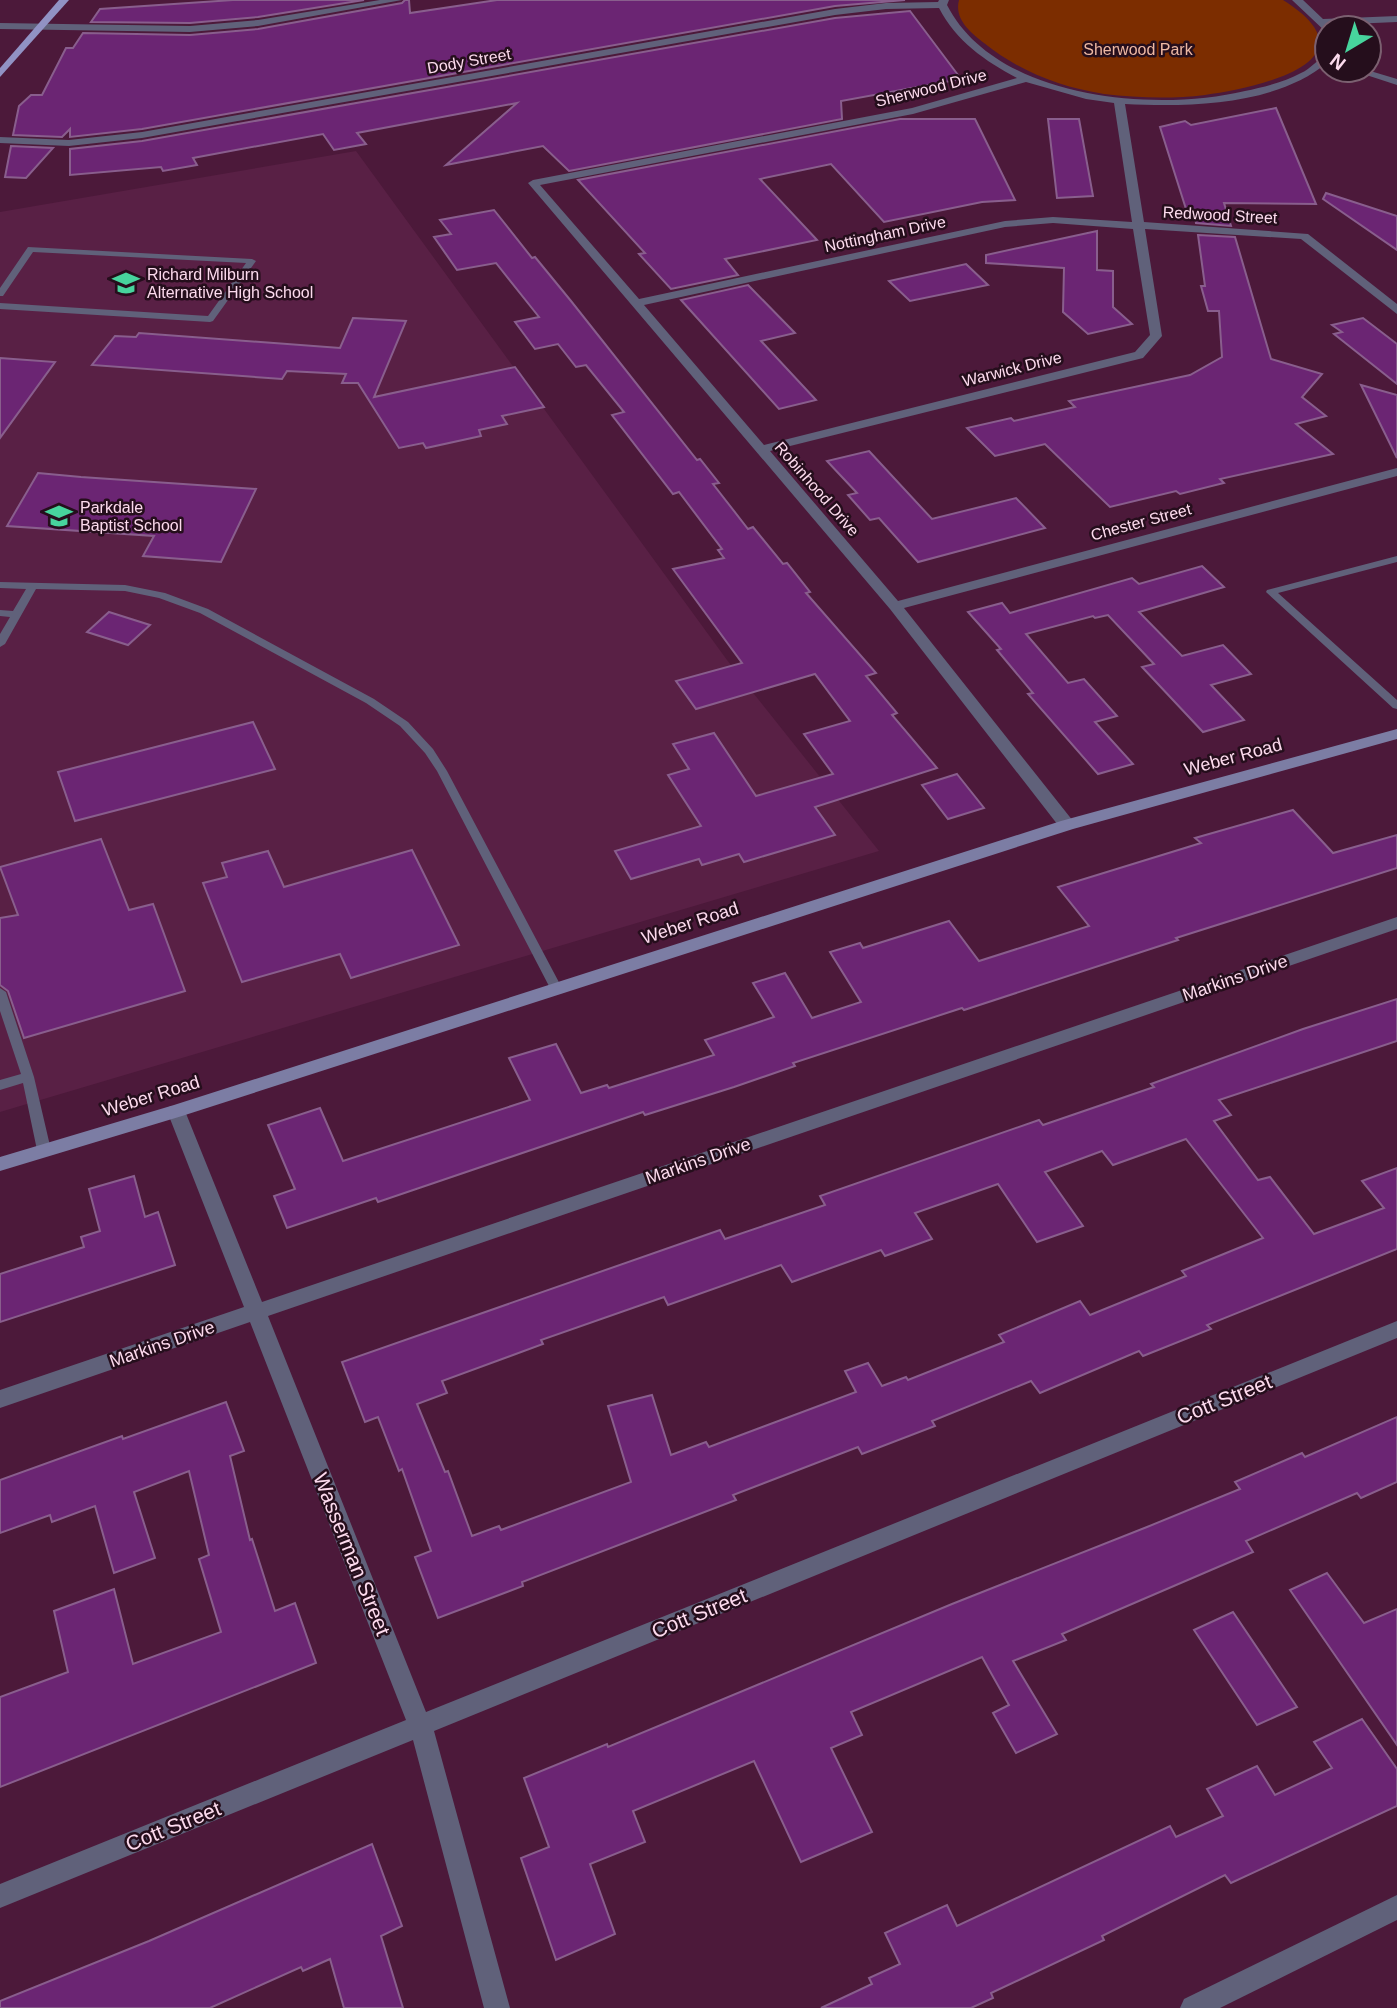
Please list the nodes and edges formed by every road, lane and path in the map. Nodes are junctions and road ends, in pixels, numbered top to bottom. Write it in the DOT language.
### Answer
graph roads {
  1 [pos="64,0"];
  2 [pos="397,0"];
  3 [pos="1297,0"];
  4 [pos="943,2"];
  5 [pos="1313,15"];
  6 [pos="0,26"];
  7 [pos="40,28"];
  8 [pos="1313,70"];
  9 [pos="0,74"];
  10 [pos="1026,79"];
  11 [pos="1119,101"];
  12 [pos="0,140"];
  13 [pos="533,183"];
  14 [pos="1141,226"];
  15 [pos="3,284"];
  16 [pos="0,294"];
  17 [pos="638,303"];
  18 [pos="0,306"];
  19 [pos="1397,310"];
  20 [pos="760,450"];
  21 [pos="1397,472"];
  22 [pos="1397,559"];
  23 [pos="0,585"];
  24 [pos="33,586"];
  25 [pos="894,606"];
  26 [pos="0,613"];
  27 [pos="16,614"];
  28 [pos="0,644"];
  29 [pos="1397,706"];
  30 [pos="1397,734"];
  31 [pos="1067,825"];
  32 [pos="1397,923"];
  33 [pos="556,988"];
  34 [pos="0,992"];
  35 [pos="28,1077"];
  36 [pos="0,1085"];
  37 [pos="176,1111"];
  38 [pos="44,1150"];
  39 [pos="0,1164"];
  40 [pos="255,1312"];
  41 [pos="1397,1329"];
  42 [pos="0,1399"];
  43 [pos="421,1727"];
  44 [pos="0,1896"];
  45 [pos="1397,1907"];
  46 [pos="497,2008"];
  47 [pos="1193,2008"];
  1 -- 7 [label="main road"];
  2 -- 7 [label="street"];
  3 -- 5 [label="street"];
  4 -- 10 [label="street"];
  4 -- 12 [label="street, Dody Street"];
  6 -- 7 [label="street"];
  7 -- 9 [label="main road"];
  8 -- 11 [label="street"];
  10 -- 11 [label="street"];
  10 -- 13 [label="street, Sherwood Drive"];
  11 -- 14 [label="street, Redwood Street"];
  13 -- 17 [label="street, Robinhood Drive"];
  14 -- 17 [label="street, Nottingham Drive"];
  14 -- 19 [label="street, Redwood Street"];
  14 -- 20 [label="street, Warwick Drive"];
  15 -- 16 [label="lane"];
  15 -- 18 [label="lane"];
  17 -- 20 [label="street, Robinhood Drive"];
  20 -- 25 [label="street, Robinhood Drive"];
  21 -- 25 [label="street, Chester Street"];
  22 -- 29 [label="lane"];
  23 -- 24 [label="lane"];
  24 -- 27 [label="lane"];
  24 -- 33 [label="lane"];
  25 -- 31 [label="street, Robinhood Drive"];
  26 -- 27 [label="lane"];
  27 -- 28 [label="lane"];
  30 -- 31 [label="main road, Weber Road"];
  31 -- 33 [label="main road, Weber Road"];
  32 -- 40 [label="street, Markins Drive"];
  33 -- 37 [label="main road, Weber Road"];
  34 -- 35 [label="lane"];
  35 -- 36 [label="lane"];
  35 -- 38 [label="lane"];
  37 -- 38 [label="main road, Weber Road"];
  37 -- 40 [label="street, Wasserman Street"];
  38 -- 39 [label="main road, Weber Road"];
  40 -- 42 [label="street, Markins Drive"];
  40 -- 43 [label="street, Wasserman Street"];
  41 -- 43 [label="street, Cott Street"];
  43 -- 44 [label="street, Cott Street"];
  43 -- 46 [label="street, Wasserman Street"];
  45 -- 47 [label="street"];
}
